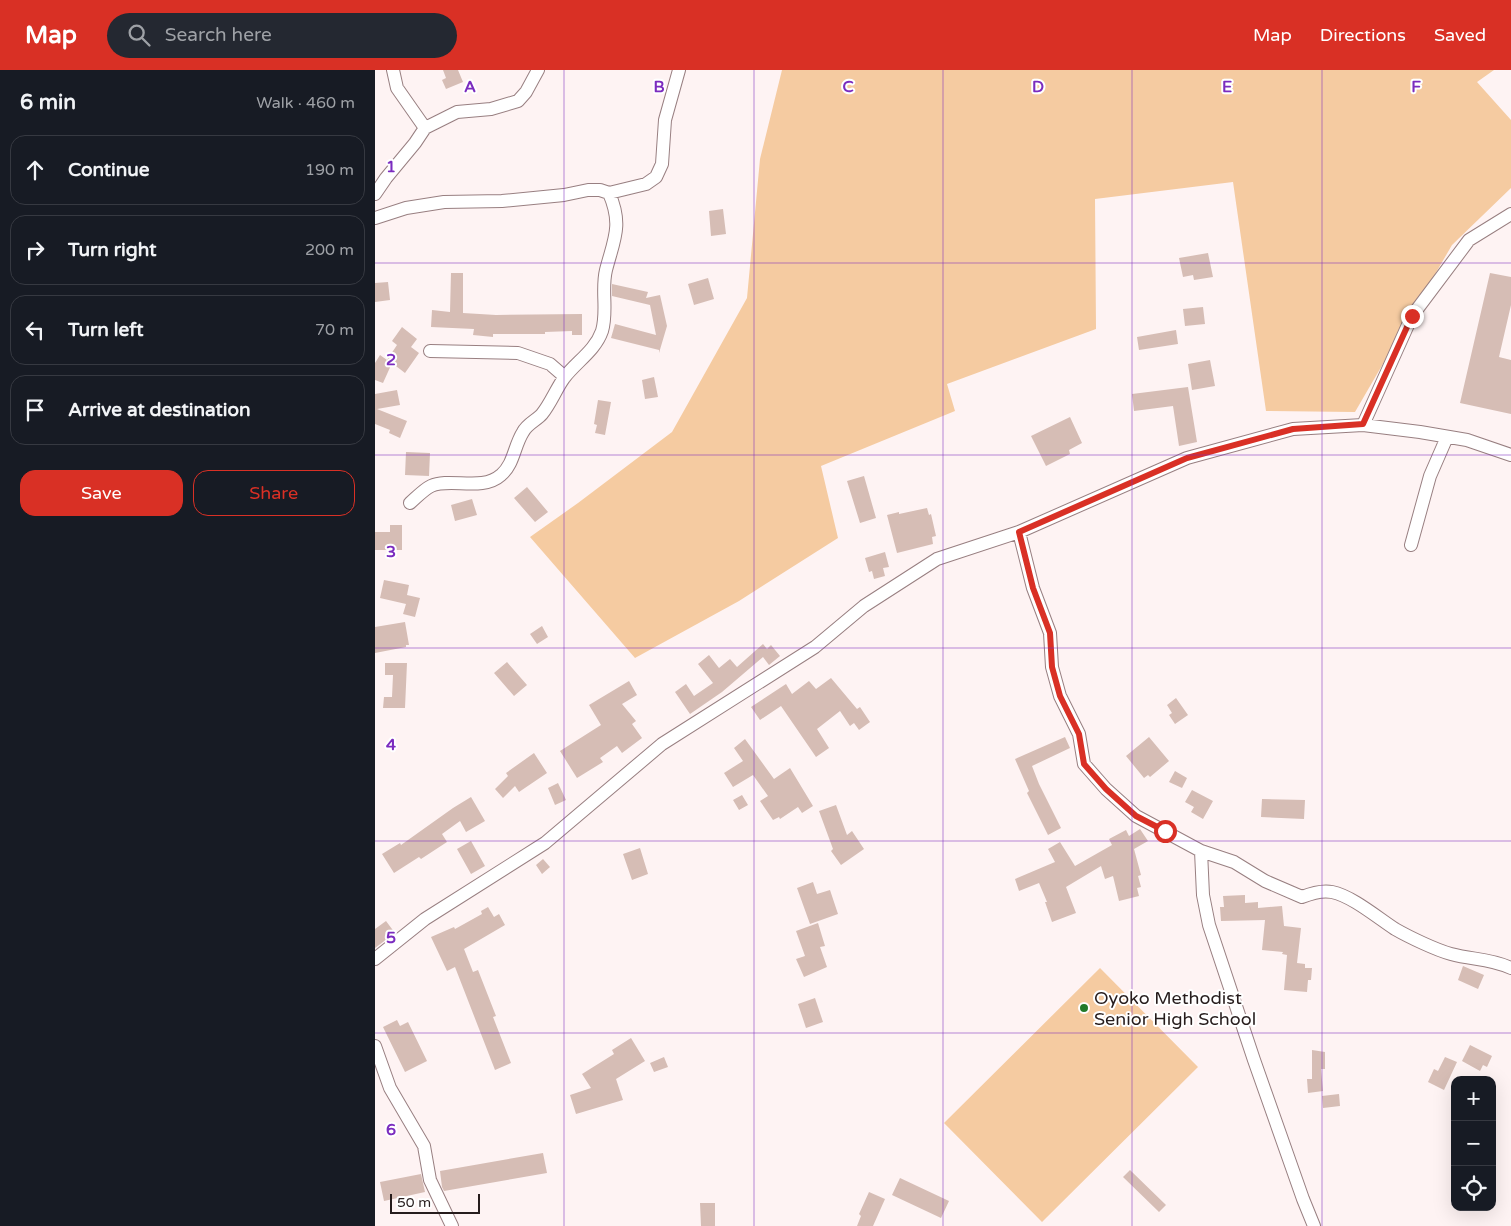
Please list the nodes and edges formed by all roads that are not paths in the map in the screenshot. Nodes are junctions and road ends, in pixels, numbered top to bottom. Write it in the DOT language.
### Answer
graph roads {
  1 [pos="393,70"];
  2 [pos="538,70"];
  3 [pos="679,70"];
  4 [pos="425,128"];
  5 [pos="609,193"];
  6 [pos="375,194"];
  7 [pos="1511,214"];
  8 [pos="375,218"];
  9 [pos="431,351"];
  10 [pos="565,377"];
  11 [pos="1363,424"];
  12 [pos="1447,437"];
  13 [pos="1511,455"];
  14 [pos="410,503"];
  15 [pos="1019,532"];
  16 [pos="1411,545"];
  17 [pos="1201,851"];
  18 [pos="375,958"];
  19 [pos="1511,968"];
  20 [pos="375,1046"];
  21 [pos="452,1226"];
  22 [pos="1314,1226"];
  1 -- 4 [label="street"];
  2 -- 4 [label="street"];
  3 -- 5 [label="street"];
  4 -- 6 [label="street"];
  5 -- 8 [label="street"];
  5 -- 10 [label="street"];
  7 -- 11 [label="street"];
  9 -- 10 [label="street"];
  10 -- 14 [label="street"];
  11 -- 12 [label="street"];
  11 -- 15 [label="street"];
  12 -- 13 [label="street"];
  12 -- 16 [label="street"];
  15 -- 17 [label="street"];
  15 -- 18 [label="street"];
  17 -- 19 [label="street"];
  17 -- 22 [label="street"];
  20 -- 21 [label="street"];
}
